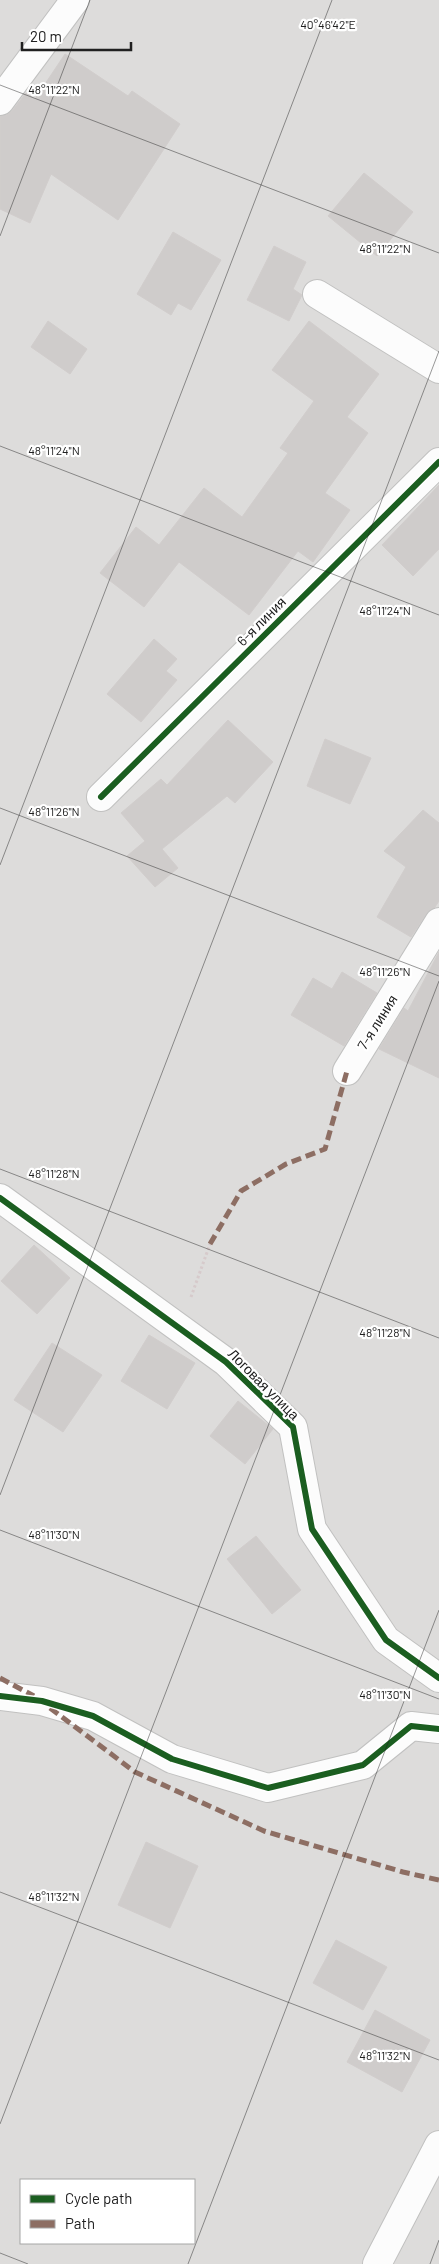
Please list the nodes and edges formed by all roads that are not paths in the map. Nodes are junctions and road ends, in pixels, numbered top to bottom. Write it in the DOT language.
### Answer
graph roads {
  1 [pos="75,0"];
  2 [pos="0,101"];
  3 [pos="316,294"];
  4 [pos="439,370"];
  5 [pos="439,462"];
  6 [pos="102,797"];
  7 [pos="439,922"];
  8 [pos="347,1071"];
  9 [pos="0,1198"];
  10 [pos="439,1678"];
  11 [pos="0,1696"];
  12 [pos="439,1729"];
  13 [pos="439,2145"];
  14 [pos="377,2264"];
  1 -- 2 [label="street"];
  3 -- 4 [label="street"];
  5 -- 6 [label="street, 6-я линия"];
  7 -- 8 [label="street, 7-я линия"];
  9 -- 10 [label="street, Логовая улица"];
  11 -- 12 [label="street"];
  13 -- 14 [label="street"];
}
